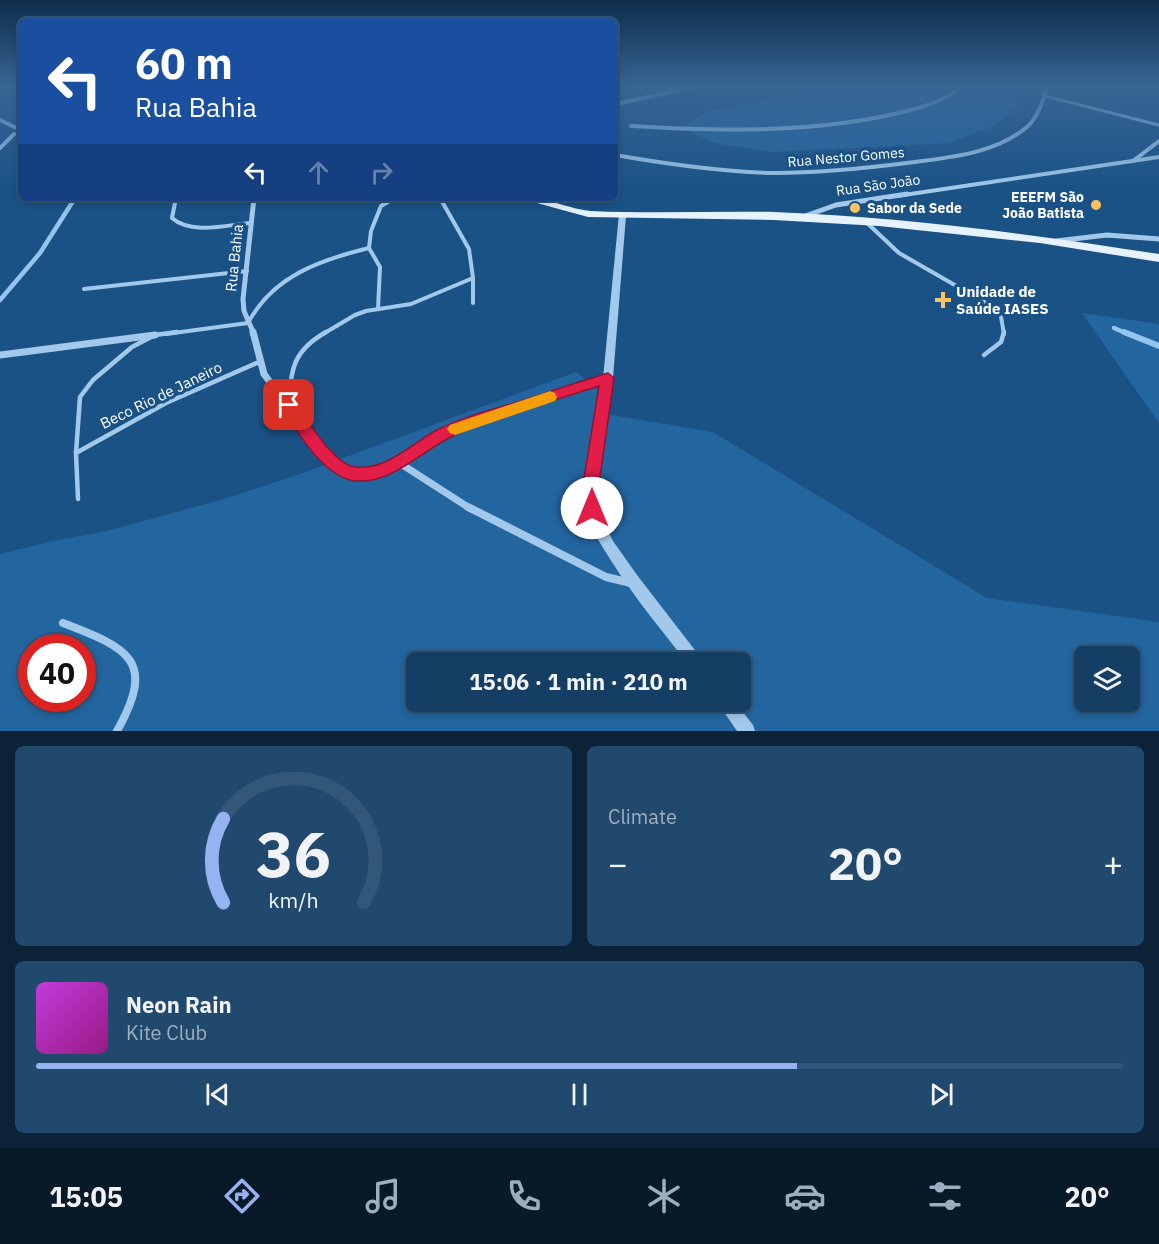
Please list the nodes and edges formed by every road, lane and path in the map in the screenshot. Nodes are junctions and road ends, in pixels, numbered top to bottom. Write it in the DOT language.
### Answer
graph roads {
  1 [pos="1031,121"];
  2 [pos="1144,121"];
  3 [pos="1159,125"];
  4 [pos="14,134"];
  5 [pos="1159,141"];
  6 [pos="0,148"];
  7 [pos="618,156"];
  8 [pos="1159,158"];
  9 [pos="1132,161"];
  10 [pos="175,201"];
  11 [pos="254,201"];
  12 [pos="390,201"];
  13 [pos="442,201"];
  14 [pos="541,201"];
  15 [pos="622,216"];
  16 [pos="805,217"];
  17 [pos="864,221"];
  18 [pos="250,223"];
  19 [pos="1159,239"];
  20 [pos="1056,241"];
  21 [pos="369,248"];
  22 [pos="1159,258"];
  23 [pos="247,271"];
  24 [pos="473,278"];
  25 [pos="84,289"];
  26 [pos="473,303"];
  27 [pos="378,309"];
  28 [pos="248,323"];
  29 [pos="155,335"];
  30 [pos="0,355"];
  31 [pos="984,355"];
  32 [pos="259,362"];
  33 [pos="608,378"];
  34 [pos="289,405"];
  35 [pos="76,453"];
  36 [pos="398,462"];
  37 [pos="78,499"];
  38 [pos="637,584"];
  39 [pos="63,623"];
  40 [pos="688,652"];
  41 [pos="733,712"];
  42 [pos="117,731"];
  43 [pos="747,731"];
  1 -- 7 [label="street, Rua Nestor Gomes"];
  2 -- 3 [label="lane"];
  4 -- 6 [label="street"];
  5 -- 9 [label="street"];
  8 -- 9 [label="street, Rua São João"];
  9 -- 16 [label="street, Rua São João"];
  10 -- 18 [label="lane"];
  11 -- 18 [label="street, Rua Bahia"];
  12 -- 21 [label="lane"];
  13 -- 24 [label="lane"];
  14 -- 15 [label="main road, Rua São João"];
  15 -- 16 [label="main road, Rua São João"];
  15 -- 33 [label="street"];
  16 -- 17 [label="main road"];
  17 -- 20 [label="main road"];
  17 -- 31 [label="lane"];
  18 -- 23 [label="street, Rua Bahia"];
  19 -- 20 [label="street"];
  20 -- 22 [label="main road"];
  21 -- 27 [label="lane"];
  21 -- 28 [label="lane"];
  23 -- 25 [label="lane"];
  23 -- 28 [label="street, Rua Bahia"];
  24 -- 26 [label="lane"];
  24 -- 27 [label="lane"];
  27 -- 34 [label="lane"];
  28 -- 29 [label="lane"];
  28 -- 32 [label="street, Rua Bahia"];
  29 -- 30 [label="street"];
  29 -- 35 [label="lane"];
  32 -- 34 [label="street, Rua Bahia"];
  32 -- 35 [label="lane, Beco Rio de Janeiro"];
  33 -- 36 [label="street, Rua Bahia"];
  33 -- 38 [label="street"];
  34 -- 36 [label="street, Rua Bahia"];
  35 -- 37 [label="lane"];
  36 -- 38 [label="street"];
  38 -- 40 [label="street"];
  39 -- 42 [label="street"];
  41 -- 43 [label="street"];
}
